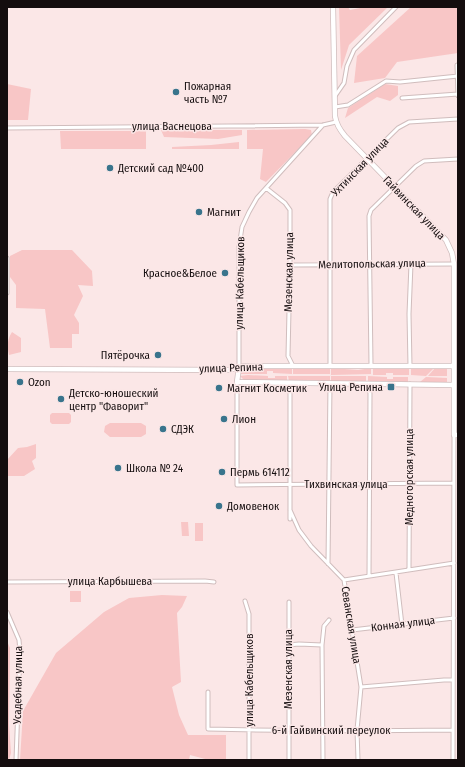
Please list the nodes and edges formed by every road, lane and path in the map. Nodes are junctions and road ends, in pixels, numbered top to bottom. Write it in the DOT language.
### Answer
graph roads {
  1 [pos="332,7"];
  2 [pos="396,7"];
  3 [pos="457,65"];
  4 [pos="458,76"];
  5 [pos="458,95"];
  6 [pos="335,97"];
  7 [pos="402,98"];
  8 [pos="335,106"];
  9 [pos="458,119"];
  10 [pos="336,122"];
  11 [pos="323,125"];
  12 [pos="7,128"];
  13 [pos="367,159"];
  14 [pos="458,159"];
  15 [pos="394,187"];
  16 [pos="266,188"];
  17 [pos="458,252"];
  18 [pos="452,253"];
  19 [pos="7,258"];
  20 [pos="369,264"];
  21 [pos="410,264"];
  22 [pos="454,264"];
  23 [pos="290,265"];
  24 [pos="330,265"];
  25 [pos="7,293"];
  26 [pos="456,317"];
  27 [pos="292,364"];
  28 [pos="371,364"];
  29 [pos="330,366"];
  30 [pos="410,366"];
  31 [pos="454,366"];
  32 [pos="239,367"];
  33 [pos="7,369"];
  34 [pos="229,370"];
  35 [pos="237,375"];
  36 [pos="237,382"];
  37 [pos="330,384"];
  38 [pos="410,384"];
  39 [pos="454,385"];
  40 [pos="288,386"];
  41 [pos="367,387"];
  42 [pos="456,435"];
  43 [pos="409,483"];
  44 [pos="454,483"];
  45 [pos="237,484"];
  46 [pos="290,484"];
  47 [pos="330,484"];
  48 [pos="370,484"];
  49 [pos="290,510"];
  50 [pos="290,519"];
  51 [pos="454,563"];
  52 [pos="328,564"];
  53 [pos="409,570"];
  54 [pos="396,573"];
  55 [pos="369,576"];
  56 [pos="344,580"];
  57 [pos="7,582"];
  58 [pos="214,582"];
  59 [pos="245,601"];
  60 [pos="289,602"];
  61 [pos="7,612"];
  62 [pos="454,618"];
  63 [pos="329,620"];
  64 [pos="402,625"];
  65 [pos="352,630"];
  66 [pos="322,645"];
  67 [pos="288,646"];
  68 [pos="453,680"];
  69 [pos="453,685"];
  70 [pos="458,686"];
  71 [pos="361,687"];
  72 [pos="208,692"];
  73 [pos="249,730"];
  74 [pos="357,730"];
  75 [pos="453,730"];
  76 [pos="289,731"];
  77 [pos="324,732"];
  78 [pos="16,760"];
  79 [pos="249,760"];
  80 [pos="289,760"];
  81 [pos="323,760"];
  82 [pos="358,760"];
  83 [pos="453,760"];
  1 -- 6 [label="street"];
  2 -- 6 [label="street"];
  3 -- 4 [label="street"];
  4 -- 5 [label="street"];
  4 -- 8 [label="street"];
  5 -- 7 [label="street"];
  6 -- 8 [label="street"];
  8 -- 10 [label="street"];
  9 -- 13 [label="street, Ухтинская улица"];
  10 -- 11 [label="street, улица Васнецова"];
  10 -- 13 [label="street, Гайвинская улица"];
  11 -- 12 [label="street, улица Васнецова"];
  11 -- 16 [label="street, улица Кабельщиков"];
  13 -- 15 [label="street, Гайвинская улица"];
  13 -- 24 [label="street, Ухтинская улица"];
  14 -- 15 [label="street"];
  15 -- 18 [label="street, Гайвинская улица"];
  15 -- 20 [label="street"];
  16 -- 23 [label="street, Мезенская улица"];
  16 -- 32 [label="street, улица Кабельщиков"];
  17 -- 18 [label="street"];
  18 -- 22 [label="street, Гайвинская улица"];
  19 -- 25 [label="street"];
  20 -- 21 [label="street, Мелитопольская улица"];
  20 -- 24 [label="street, Мелитопольская улица"];
  20 -- 28 [label="street"];
  21 -- 22 [label="street, Мелитопольская улица"];
  21 -- 30 [label="street"];
  22 -- 26 [label="street, Гайвинская улица"];
  23 -- 24 [label="street, Мелитопольская улица"];
  23 -- 27 [label="street, Мезенская улица"];
  24 -- 29 [label="street, Ухтинская улица"];
  26 -- 31 [label="street, Гайвинская улица"];
  29 -- 30 [label="street, улица Репина"];
  29 -- 32 [label="street, улица Репина"];
  30 -- 31 [label="street, улица Репина"];
  31 -- 39 [label="street, Гайвинская улица"];
  32 -- 34 [label="street, улица Репина"];
  32 -- 35 [label="street, улица Кабельщиков"];
  33 -- 34 [label="street, улица Репина"];
  34 -- 35 [label="street"];
  35 -- 36 [label="street, улица Кабельщиков"];
  36 -- 37 [label="street, улица Репина"];
  36 -- 45 [label="street, улица Кабельщиков"];
  37 -- 38 [label="street, улица Репина"];
  37 -- 47 [label="street"];
  38 -- 39 [label="street, улица Репина"];
  38 -- 43 [label="street, Медногорская улица"];
  39 -- 42 [label="street, Гайвинская улица"];
  40 -- 46 [label="street"];
  41 -- 48 [label="street"];
  42 -- 44 [label="street, Гайвинская улица"];
  43 -- 44 [label="street, Тихвинская улица"];
  43 -- 48 [label="street, Тихвинская улица"];
  43 -- 53 [label="street, Медногорская улица"];
  44 -- 51 [label="street, Гайвинская улица"];
  45 -- 46 [label="street, Тихвинская улица"];
  46 -- 47 [label="street, Тихвинская улица"];
  46 -- 49 [label="street"];
  47 -- 48 [label="street, Тихвинская улица"];
  47 -- 52 [label="street"];
  48 -- 55 [label="street"];
  49 -- 50 [label="street"];
  49 -- 52 [label="street, Севанская улица"];
  51 -- 53 [label="street"];
  51 -- 62 [label="street, Гайвинская улица"];
  52 -- 56 [label="street, Севанская улица"];
  53 -- 54 [label="street"];
  54 -- 55 [label="street"];
  54 -- 64 [label="street"];
  55 -- 56 [label="street"];
  56 -- 65 [label="street, Севанская улица"];
  57 -- 58 [label="street, улица Карбышева"];
  59 -- 73 [label="street, улица Кабельщиков"];
  60 -- 67 [label="street, Мезенская улица"];
  61 -- 78 [label="street, Усадебная улица"];
  62 -- 64 [label="street, Конная улица"];
  62 -- 68 [label="street, Гайвинская улица"];
  63 -- 66 [label="street"];
  64 -- 65 [label="street, Конная улица"];
  65 -- 71 [label="street, Севанская улица"];
  66 -- 67 [label="street"];
  66 -- 77 [label="street"];
  67 -- 76 [label="street, Мезенская улица"];
  68 -- 69 [label="street, Гайвинская улица"];
  68 -- 71 [label="street"];
  69 -- 70 [label="street"];
  69 -- 75 [label="street, Гайвинская улица"];
  71 -- 74 [label="street, Севанская улица"];
  72 -- 73 [label="street, 6-й Гайвинский переулок"];
  73 -- 76 [label="street, 6-й Гайвинский переулок"];
  73 -- 79 [label="street, улица Кабельщиков"];
  74 -- 75 [label="street, 6-й Гайвинский переулок"];
  74 -- 77 [label="street, 6-й Гайвинский переулок"];
  74 -- 82 [label="street, Севанская улица"];
  75 -- 83 [label="street, Гайвинская улица"];
  76 -- 77 [label="street, 6-й Гайвинский переулок"];
  76 -- 80 [label="street, Мезенская улица"];
  77 -- 81 [label="street"];
}
